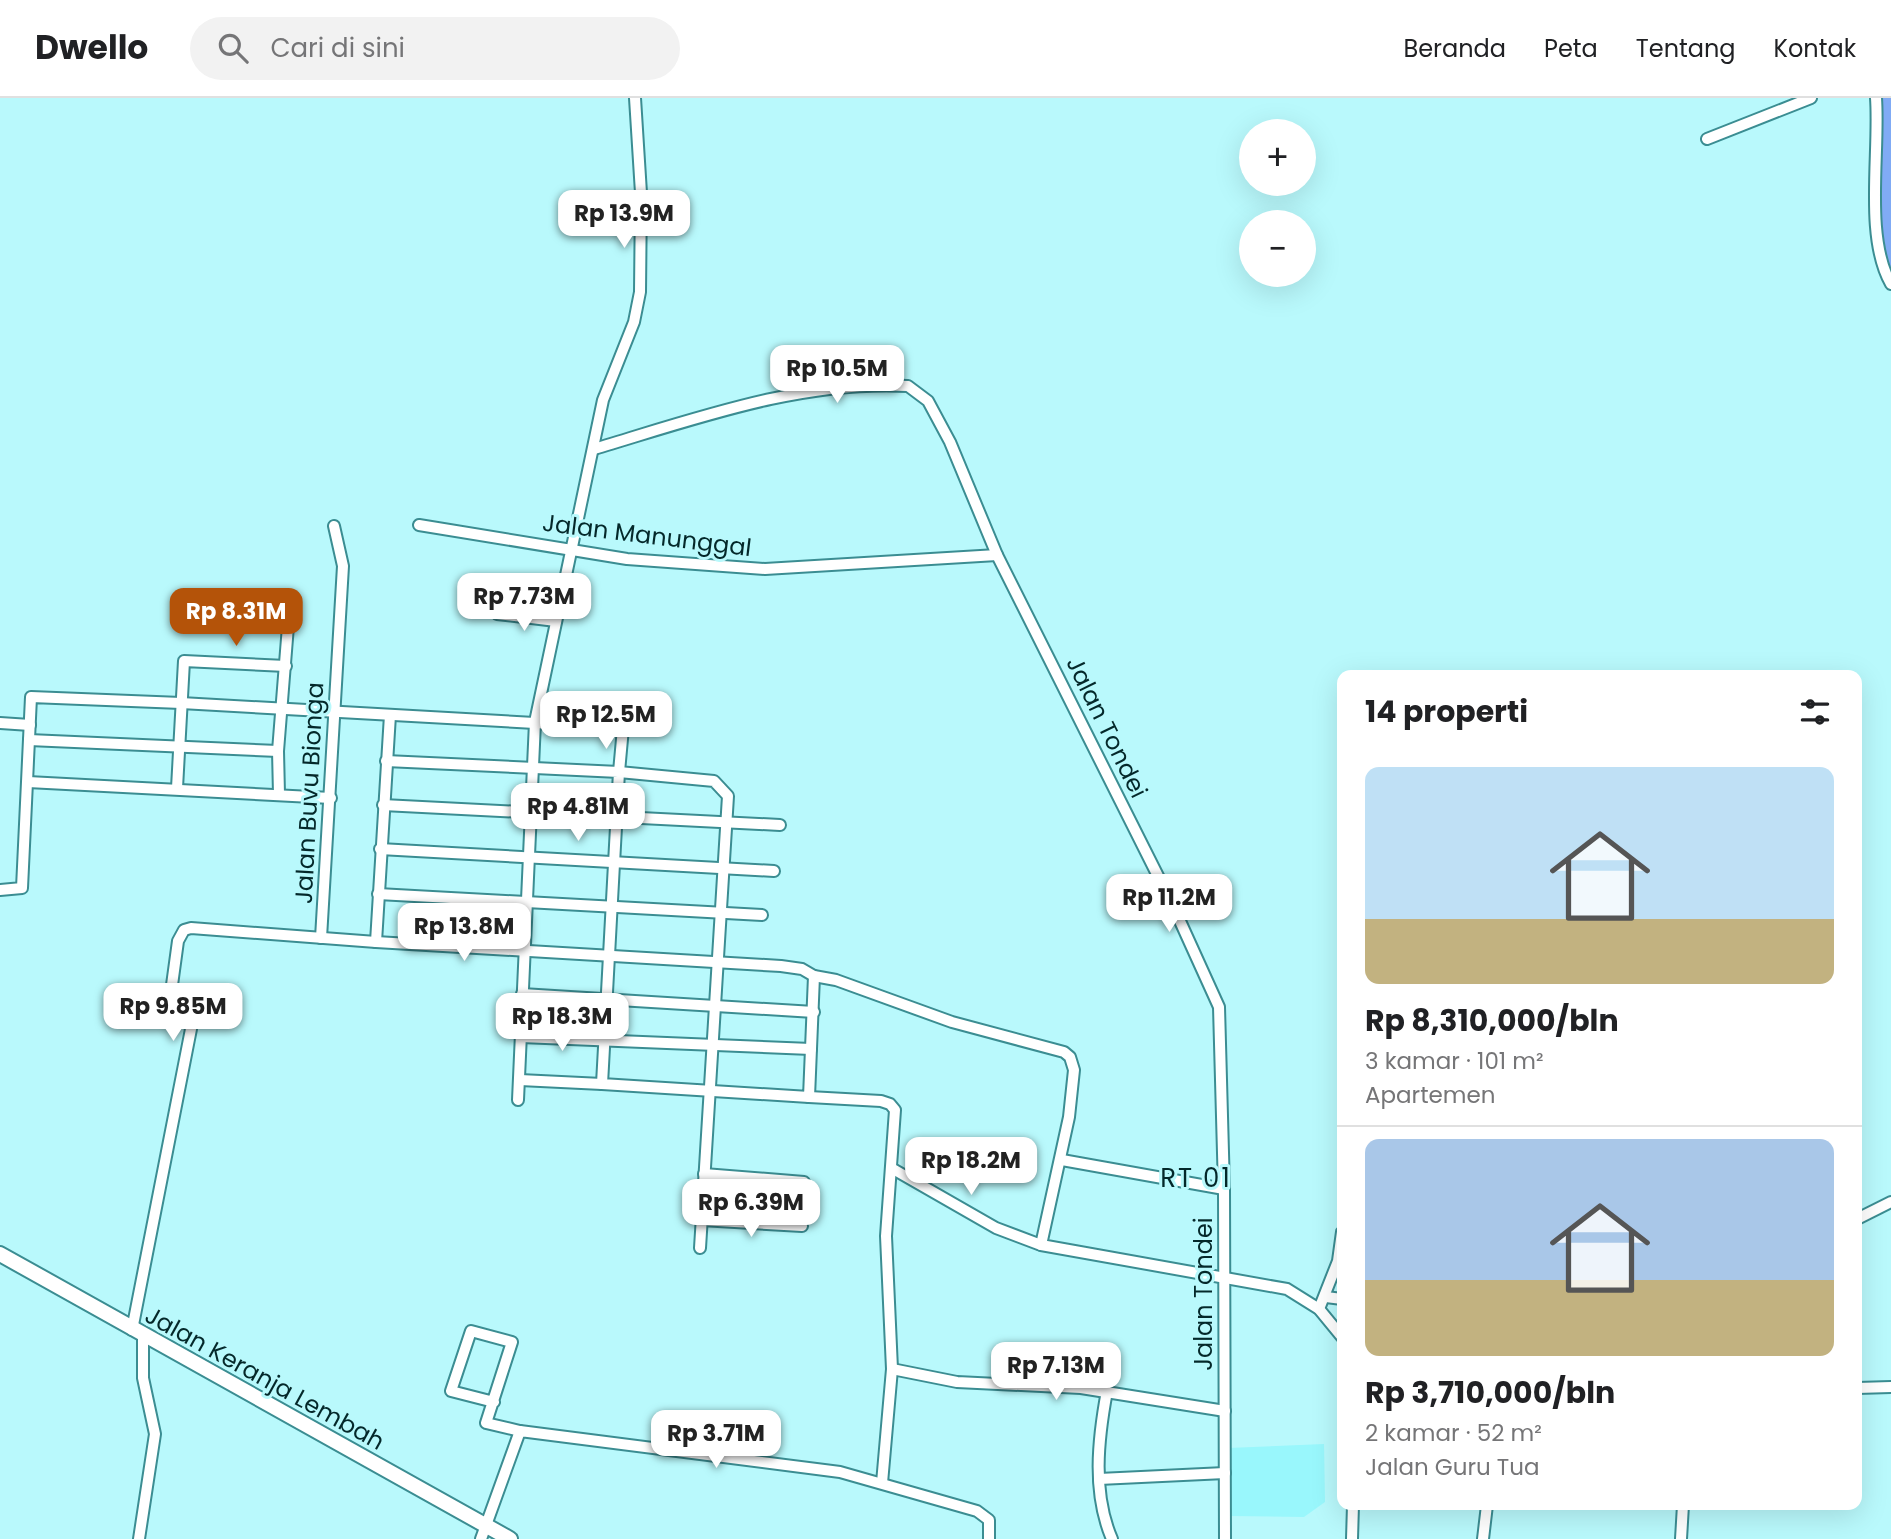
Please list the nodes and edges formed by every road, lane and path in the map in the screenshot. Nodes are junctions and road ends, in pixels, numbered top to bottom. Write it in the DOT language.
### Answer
graph roads {
  1 [pos="635,98"];
  2 [pos="1811,98"];
  3 [pos="1876,98"];
  4 [pos="1707,139"];
  5 [pos="1891,284"];
  6 [pos="594,449"];
  7 [pos="419,525"];
  8 [pos="334,526"];
  9 [pos="571,548"];
  10 [pos="997,555"];
  11 [pos="497,614"];
  12 [pos="556,621"];
  13 [pos="288,626"];
  14 [pos="286,666"];
  15 [pos="181,703"];
  16 [pos="283,709"];
  17 [pos="334,712"];
  18 [pos="390,715"];
  19 [pos="535,722"];
  20 [pos="0,723"];
  21 [pos="30,725"];
  22 [pos="29,740"];
  23 [pos="179,748"];
  24 [pos="278,751"];
  25 [pos="386,761"];
  26 [pos="532,767"];
  27 [pos="619,772"];
  28 [pos="28,782"];
  29 [pos="177,788"];
  30 [pos="279,794"];
  31 [pos="331,798"];
  32 [pos="383,805"];
  33 [pos="531,810"];
  34 [pos="618,816"];
  35 [pos="728,822"];
  36 [pos="780,825"];
  37 [pos="380,849"];
  38 [pos="528,856"];
  39 [pos="615,860"];
  40 [pos="724,866"];
  41 [pos="774,871"];
  42 [pos="0,890"];
  43 [pos="378,894"];
  44 [pos="525,902"];
  45 [pos="612,906"];
  46 [pos="722,912"];
  47 [pos="762,915"];
  48 [pos="321,938"];
  49 [pos="376,942"];
  50 [pos="523,951"];
  51 [pos="610,956"];
  52 [pos="715,960"];
  53 [pos="814,976"];
  54 [pos="522,994"];
  55 [pos="607,998"];
  56 [pos="714,1006"];
  57 [pos="814,1012"];
  58 [pos="521,1037"];
  59 [pos="604,1039"];
  60 [pos="711,1045"];
  61 [pos="811,1049"];
  62 [pos="520,1080"];
  63 [pos="603,1084"];
  64 [pos="708,1090"];
  65 [pos="809,1097"];
  66 [pos="518,1101"];
  67 [pos="1062,1160"];
  68 [pos="893,1169"];
  69 [pos="704,1174"];
  70 [pos="804,1182"];
  71 [pos="1224,1189"];
  72 [pos="1891,1202"];
  73 [pos="1862,1216"];
  74 [pos="701,1220"];
  75 [pos="803,1226"];
  76 [pos="1041,1245"];
  77 [pos="700,1248"];
  78 [pos="0,1254"];
  79 [pos="1337,1269"];
  80 [pos="1223,1278"];
  81 [pos="1326,1297"];
  82 [pos="1337,1298"];
  83 [pos="1319,1309"];
  84 [pos="1337,1330"];
  85 [pos="137,1333"];
  86 [pos="892,1369"];
  87 [pos="1891,1387"];
  88 [pos="1862,1388"];
  89 [pos="1107,1391"];
  90 [pos="494,1402"];
  91 [pos="1225,1411"];
  92 [pos="520,1431"];
  93 [pos="1225,1473"];
  94 [pos="1099,1479"];
  95 [pos="882,1483"];
  96 [pos="1353,1510"];
  97 [pos="1486,1510"];
  98 [pos="1683,1510"];
  99 [pos="484,1532"];
  100 [pos="139,1539"];
  101 [pos="510,1539"];
  102 [pos="989,1539"];
  103 [pos="1112,1539"];
  104 [pos="1225,1539"];
  105 [pos="1352,1539"];
  106 [pos="1483,1539"];
  107 [pos="1681,1539"];
  1 -- 6 [label="street"];
  2 -- 4 [label="street"];
  3 -- 5 [label="street"];
  6 -- 9 [label="street"];
  6 -- 10 [label="street, Jalan Tondei"];
  7 -- 9 [label="street, Jalan Manunggal"];
  8 -- 17 [label="street, Jalan Buvu Bionga"];
  9 -- 10 [label="street, Jalan Manunggal"];
  9 -- 12 [label="street"];
  10 -- 71 [label="street, Jalan Tondei"];
  11 -- 12 [label="street"];
  12 -- 19 [label="street"];
  13 -- 14 [label="street"];
  14 -- 15 [label="street"];
  14 -- 16 [label="street"];
  15 -- 16 [label="street"];
  15 -- 21 [label="street"];
  15 -- 23 [label="street"];
  16 -- 17 [label="street"];
  16 -- 24 [label="street"];
  17 -- 18 [label="street"];
  17 -- 31 [label="street, Jalan Buvu Bionga"];
  18 -- 19 [label="street"];
  18 -- 25 [label="street"];
  19 -- 26 [label="street"];
  19 -- 27 [label="street"];
  20 -- 21 [label="street"];
  21 -- 22 [label="street"];
  22 -- 23 [label="street"];
  22 -- 28 [label="street"];
  23 -- 24 [label="street"];
  23 -- 29 [label="street"];
  24 -- 30 [label="street"];
  25 -- 26 [label="street"];
  25 -- 32 [label="street"];
  26 -- 27 [label="street"];
  26 -- 33 [label="street"];
  27 -- 34 [label="street"];
  27 -- 35 [label="street"];
  28 -- 29 [label="street"];
  28 -- 42 [label="street"];
  29 -- 30 [label="street"];
  30 -- 31 [label="street"];
  31 -- 48 [label="street, Jalan Buvu Bionga"];
  32 -- 33 [label="street"];
  32 -- 37 [label="street"];
  33 -- 34 [label="street"];
  33 -- 38 [label="street"];
  34 -- 35 [label="street"];
  34 -- 39 [label="street"];
  35 -- 36 [label="street"];
  35 -- 40 [label="street"];
  37 -- 38 [label="street"];
  37 -- 43 [label="street"];
  38 -- 39 [label="street"];
  38 -- 44 [label="street"];
  39 -- 40 [label="street"];
  39 -- 45 [label="street"];
  40 -- 41 [label="street"];
  40 -- 46 [label="street"];
  43 -- 44 [label="street"];
  43 -- 49 [label="street"];
  44 -- 45 [label="street"];
  44 -- 50 [label="street"];
  45 -- 46 [label="street"];
  45 -- 51 [label="street"];
  46 -- 47 [label="street"];
  46 -- 52 [label="street"];
  48 -- 49 [label="street"];
  48 -- 85 [label="street"];
  49 -- 50 [label="street"];
  50 -- 51 [label="street"];
  50 -- 54 [label="street"];
  51 -- 52 [label="street"];
  51 -- 55 [label="street"];
  52 -- 53 [label="street"];
  52 -- 56 [label="street"];
  53 -- 57 [label="street"];
  53 -- 67 [label="street"];
  54 -- 55 [label="street"];
  54 -- 58 [label="street"];
  55 -- 56 [label="street"];
  55 -- 59 [label="street"];
  56 -- 57 [label="street"];
  56 -- 60 [label="street"];
  57 -- 61 [label="street"];
  58 -- 59 [label="street"];
  58 -- 62 [label="street"];
  59 -- 60 [label="street"];
  59 -- 63 [label="street"];
  60 -- 61 [label="street"];
  60 -- 64 [label="street"];
  61 -- 65 [label="street"];
  62 -- 63 [label="street"];
  62 -- 66 [label="street"];
  63 -- 64 [label="street"];
  64 -- 65 [label="street"];
  64 -- 69 [label="street"];
  65 -- 68 [label="street"];
  67 -- 71 [label="street"];
  67 -- 76 [label="street"];
  68 -- 76 [label="street"];
  68 -- 86 [label="street"];
  69 -- 70 [label="street"];
  69 -- 74 [label="street"];
  71 -- 80 [label="street, Jalan Tondei"];
  72 -- 73 [label="street"];
  74 -- 75 [label="street"];
  74 -- 77 [label="street"];
  76 -- 80 [label="street"];
  78 -- 85 [label="main road, Jalan Keranja Lembah"];
  79 -- 81 [label="street"];
  80 -- 83 [label="street"];
  80 -- 91 [label="street, Jalan Tondei"];
  81 -- 82 [label="street"];
  81 -- 83 [label="street"];
  83 -- 84 [label="street"];
  85 -- 99 [label="main road, Jalan Keranja Lembah"];
  85 -- 100 [label="street"];
  86 -- 89 [label="street"];
  86 -- 95 [label="street"];
  87 -- 88 [label="street"];
  89 -- 91 [label="street"];
  89 -- 94 [label="street"];
  90 -- 90 [label="street"];
  90 -- 92 [label="street"];
  91 -- 93 [label="street, Jalan Tondei"];
  92 -- 95 [label="street"];
  92 -- 99 [label="street"];
  93 -- 94 [label="street"];
  93 -- 104 [label="street, Jalan Tondei"];
  94 -- 103 [label="street"];
  95 -- 102 [label="street"];
  96 -- 105 [label="street"];
  97 -- 106 [label="street"];
  98 -- 107 [label="street"];
  99 -- 101 [label="main road, Jalan Keranja Lembah"];
}
